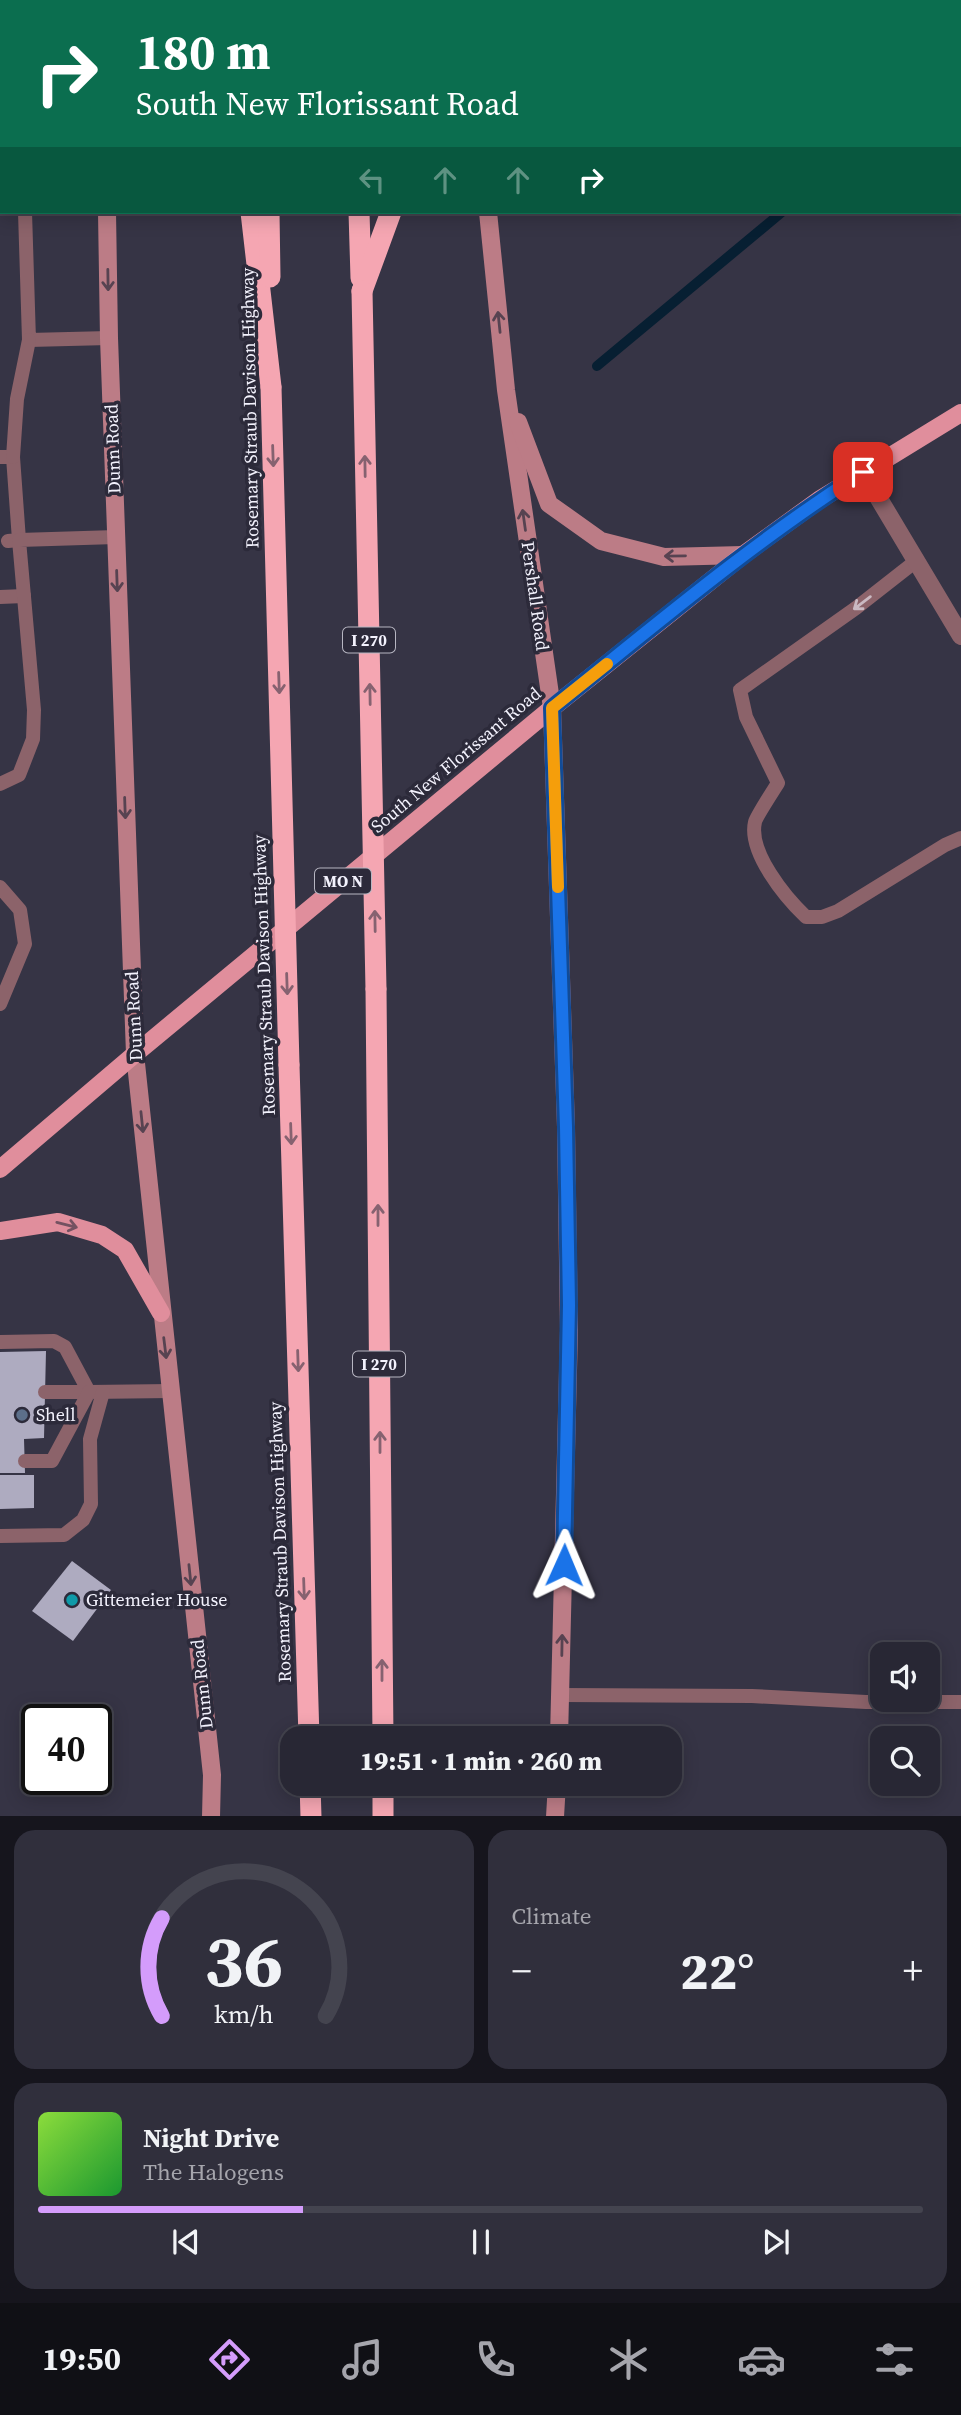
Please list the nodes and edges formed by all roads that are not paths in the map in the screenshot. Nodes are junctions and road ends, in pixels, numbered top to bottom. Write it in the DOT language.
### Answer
graph roads {
  1 [pos="25,214"];
  2 [pos="107,214"];
  3 [pos="251,214"];
  4 [pos="270,214"];
  5 [pos="359,214"];
  6 [pos="390,214"];
  7 [pos="488,214"];
  8 [pos="362,291"];
  9 [pos="109,338"];
  10 [pos="29,340"];
  11 [pos="271,387"];
  12 [pos="506,390"];
  13 [pos="961,413"];
  14 [pos="7,457"];
  15 [pos="863,472"];
  16 [pos="116,537"];
  17 [pos="13,541"];
  18 [pos="744,555"];
  19 [pos="916,561"];
  20 [pos="24,596"];
  21 [pos="0,597"];
  22 [pos="961,636"];
  23 [pos="552,708"];
  24 [pos="0,784"];
  25 [pos="961,838"];
  26 [pos="0,887"];
  27 [pos="4,980"];
  28 [pos="0,1004"];
  29 [pos="135,1054"];
  30 [pos="0,1169"];
  31 [pos="0,1231"];
  32 [pos="161,1314"];
  33 [pos="0,1342"];
  34 [pos="171,1391"];
  35 [pos="45,1392"];
  36 [pos="96,1392"];
  37 [pos="25,1461"];
  38 [pos="0,1536"];
  39 [pos="561,1695"];
  40 [pos="961,1702"];
  41 [pos="309,1726"];
  42 [pos="383,1726"];
  43 [pos="560,1726"];
  44 [pos="310,1796"];
  45 [pos="383,1796"];
  46 [pos="556,1796"];
  47 [pos="211,1816"];
  48 [pos="311,1816"];
  49 [pos="383,1816"];
  50 [pos="555,1816"];
  1 -- 10 [label="lane"];
  2 -- 9 [label="street, Dunn Road, one-way"];
  3 -- 11 [label="highway"];
  4 -- 11 [label="highway, Rosemary Straub Davison Highway"];
  5 -- 8 [label="highway, I 270"];
  6 -- 8 [label="highway"];
  12 -- 7 [label="street, Pershall Road, one-way"];
  42 -- 8 [label="highway, I 270, one-way, bridge"];
  9 -- 10 [label="lane"];
  9 -- 16 [label="street, Dunn Road"];
  10 -- 14 [label="lane"];
  11 -- 41 [label="highway, Rosemary Straub Davison Highway, one-way, bridge"];
  18 -- 12 [label="street, one-way"];
  23 -- 12 [label="street, Pershall Road, one-way"];
  13 -- 15 [label="main road, South New Florissant Road / MO N"];
  14 -- 17 [label="lane"];
  15 -- 18 [label="main road, South New Florissant Road / MO N"];
  15 -- 19 [label="street"];
  16 -- 17 [label="lane"];
  16 -- 29 [label="street, Dunn Road, one-way"];
  17 -- 20 [label="lane"];
  18 -- 23 [label="main road, South New Florissant Road / MO N"];
  19 -- 22 [label="street"];
  19 -- 25 [label="lane, one-way"];
  20 -- 21 [label="lane"];
  20 -- 24 [label="lane"];
  23 -- 29 [label="main road, South New Florissant Road / MO N"];
  39 -- 23 [label="street, Pershall Road, one-way"];
  26 -- 27 [label="lane"];
  27 -- 28 [label="lane"];
  29 -- 30 [label="main road, South New Florissant Road"];
  29 -- 32 [label="street, Dunn Road, one-way"];
  31 -- 32 [label="main road, one-way"];
  32 -- 34 [label="street, Dunn Road, one-way"];
  33 -- 36 [label="lane"];
  34 -- 36 [label="lane"];
  34 -- 47 [label="street, Dunn Road, one-way"];
  35 -- 36 [label="lane"];
  36 -- 37 [label="lane"];
  36 -- 38 [label="lane"];
  39 -- 40 [label="lane"];
  39 -- 43 [label="street, Pershall Road"];
  44 -- 48 [label="highway"];
  45 -- 49 [label="highway"];
  46 -- 50 [label="street"];
}
